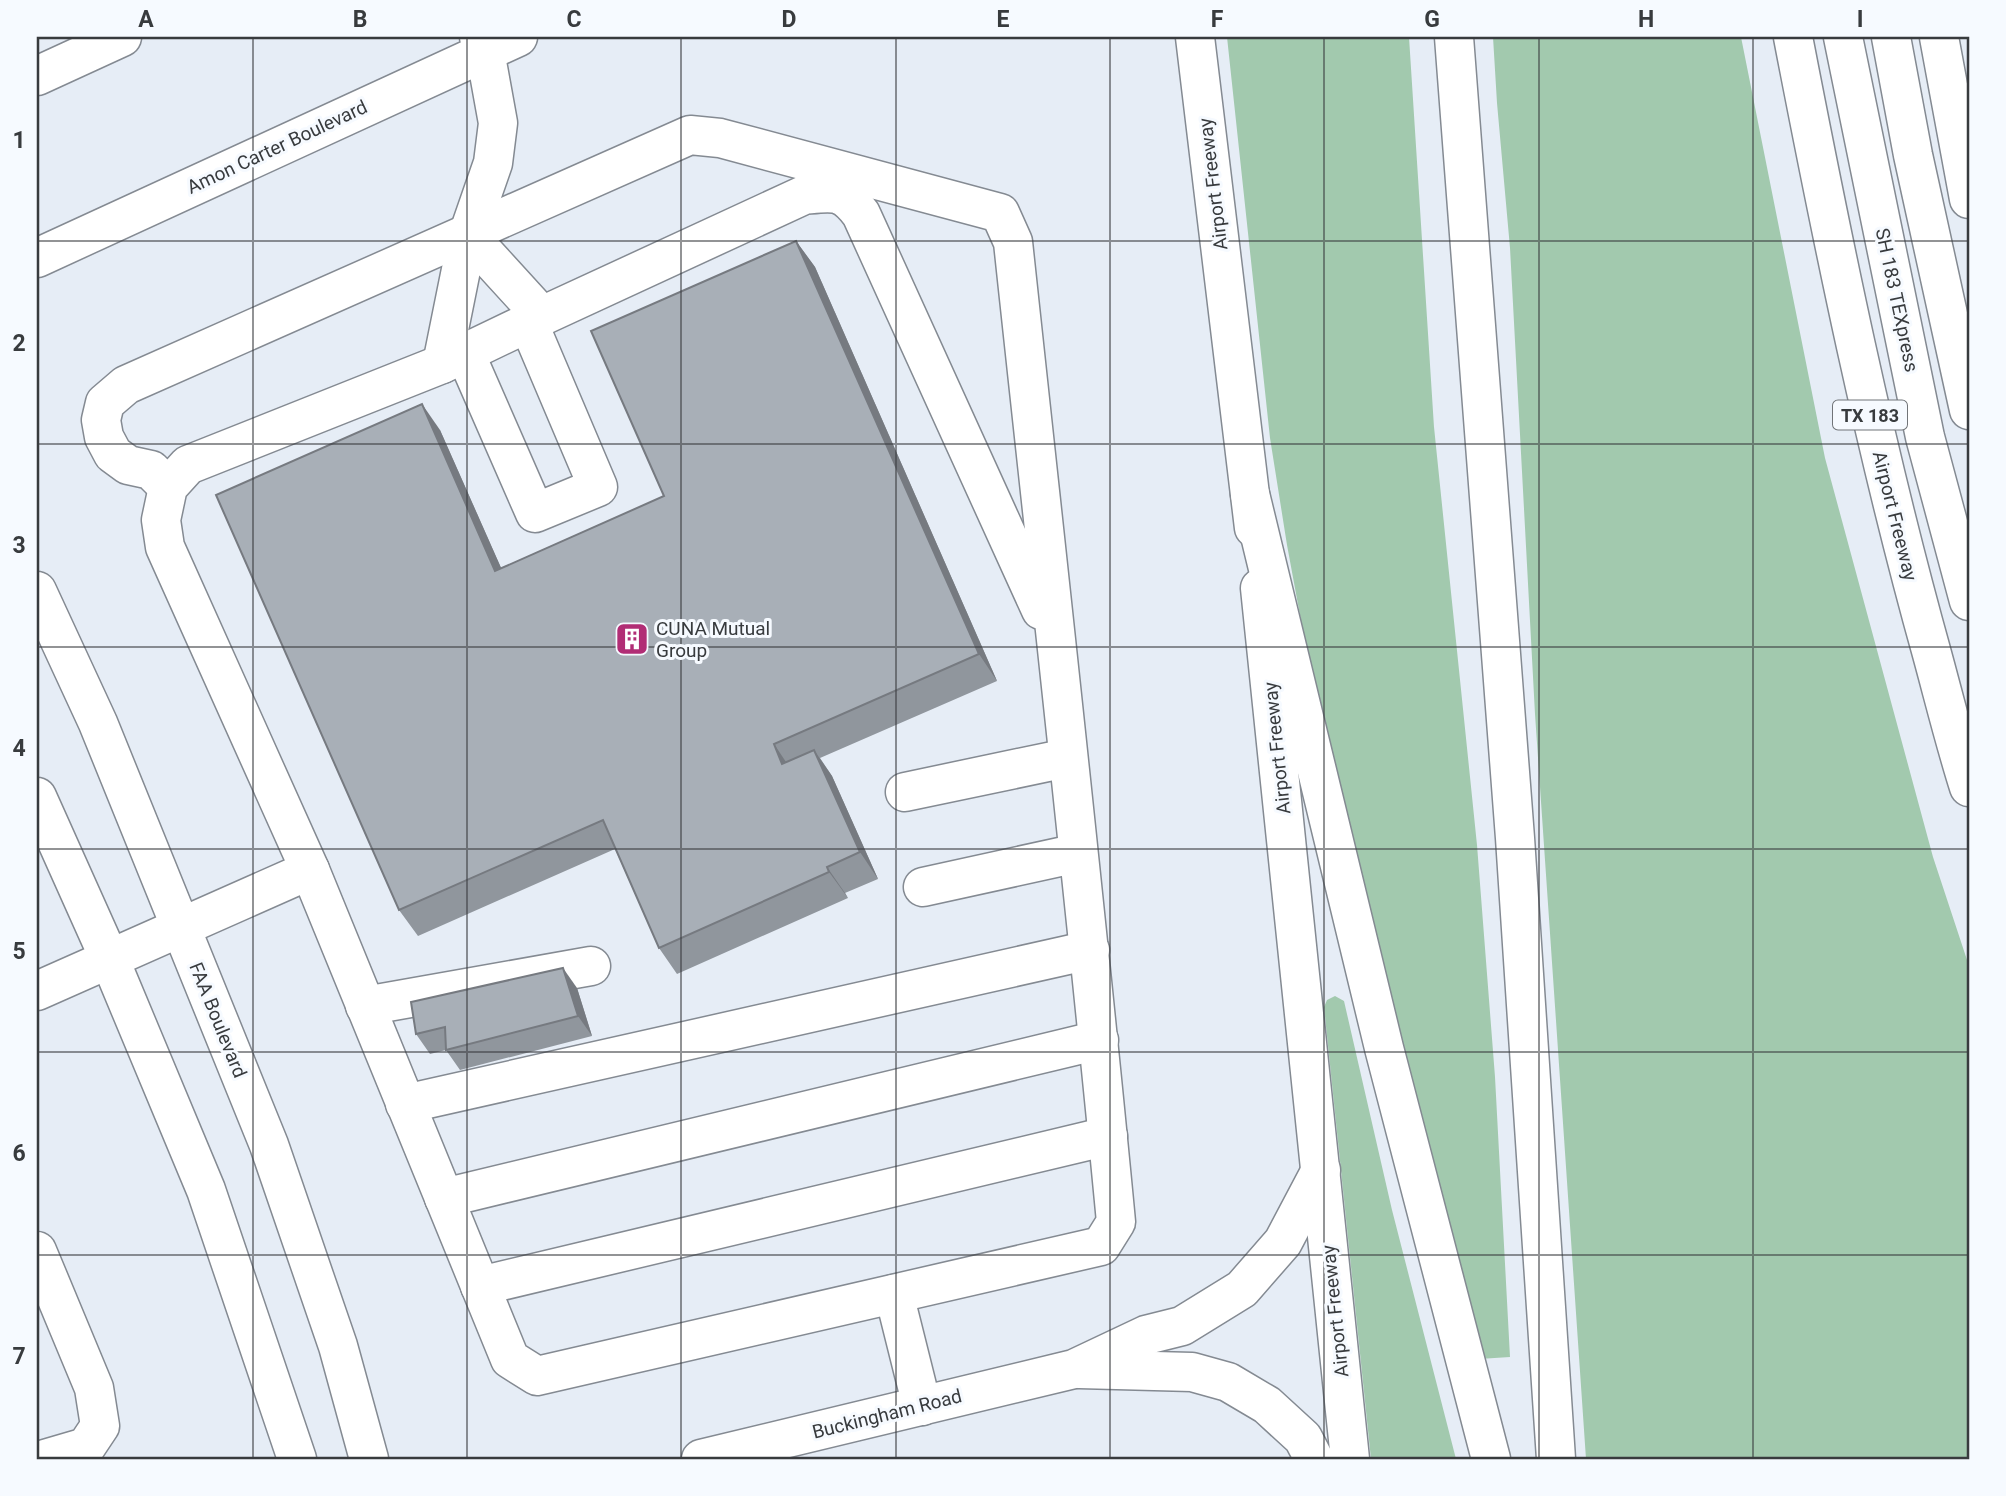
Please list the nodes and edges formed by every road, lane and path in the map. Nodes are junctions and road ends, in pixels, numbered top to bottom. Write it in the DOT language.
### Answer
graph roads {
  1 [pos="122,37"];
  2 [pos="1195,37"];
  3 [pos="1454,37"];
  4 [pos="1793,37"];
  5 [pos="1843,37"];
  6 [pos="1891,37"];
  7 [pos="1939,37"];
  8 [pos="494,42"];
  9 [pos="37,76"];
  10 [pos="1969,199"];
  11 [pos="468,235"];
  12 [pos="52,251"];
  13 [pos="37,273"];
  14 [pos="535,319"];
  15 [pos="454,359"];
  16 [pos="1969,410"];
  17 [pos="168,487"];
  18 [pos="1250,494"];
  19 [pos="37,591"];
  20 [pos="1969,601"];
  21 [pos="1055,641"];
  22 [pos="1067,758"];
  23 [pos="1969,787"];
  24 [pos="905,792"];
  25 [pos="37,797"];
  26 [pos="1077,853"];
  27 [pos="310,870"];
  28 [pos="923,887"];
  29 [pos="180,927"];
  30 [pos="1090,950"];
  31 [pos="110,960"];
  32 [pos="591,966"];
  33 [pos="37,991"];
  34 [pos="365,1006"];
  35 [pos="1099,1040"];
  36 [pos="405,1104"];
  37 [pos="1108,1136"];
  38 [pos="1321,1170"];
  39 [pos="444,1198"];
  40 [pos="37,1251"];
  41 [pos="480,1286"];
  42 [pos="894,1294"];
  43 [pos="1074,1369"];
  44 [pos="922,1406"];
  45 [pos="45,1459"];
  46 [pos="297,1459"];
  47 [pos="369,1459"];
  48 [pos="701,1459"];
  49 [pos="1314,1459"];
  50 [pos="1350,1459"];
  51 [pos="1491,1459"];
  52 [pos="1556,1459"];
  1 -- 9 [label="main road"];
  2 -- 18 [label="main road, Airport Freeway"];
  3 -- 52 [label="main road"];
  4 -- 23 [label="main road, Airport Freeway / TX 183"];
  5 -- 20 [label="main road, SH 183 TEXpress"];
  6 -- 16 [label="main road"];
  7 -- 10 [label="main road"];
  8 -- 11 [label="main road"];
  8 -- 12 [label="main road, Amon Carter Boulevard"];
  11 -- 14 [label="main road"];
  11 -- 15 [label="main road"];
  11 -- 17 [label="main road"];
  11 -- 21 [label="main road"];
  12 -- 13 [label="main road, Amon Carter Boulevard"];
  14 -- 15 [label="main road"];
  14 -- 15 [label="main road"];
  14 -- 21 [label="main road"];
  15 -- 17 [label="main road"];
  17 -- 27 [label="main road"];
  18 -- 38 [label="main road, Airport Freeway"];
  18 -- 51 [label="main road"];
  19 -- 29 [label="main road, FAA Boulevard"];
  21 -- 22 [label="main road"];
  22 -- 24 [label="main road"];
  22 -- 26 [label="main road"];
  25 -- 31 [label="main road"];
  26 -- 28 [label="main road"];
  26 -- 30 [label="main road"];
  27 -- 29 [label="main road"];
  27 -- 34 [label="main road"];
  29 -- 31 [label="main road"];
  29 -- 47 [label="main road, FAA Boulevard"];
  30 -- 35 [label="main road"];
  30 -- 36 [label="main road"];
  31 -- 33 [label="main road"];
  31 -- 46 [label="main road"];
  32 -- 34 [label="main road"];
  34 -- 36 [label="main road"];
  35 -- 37 [label="main road"];
  35 -- 39 [label="main road"];
  36 -- 39 [label="main road"];
  37 -- 41 [label="main road"];
  37 -- 42 [label="main road"];
  38 -- 43 [label="main road, Buckingham Road"];
  38 -- 50 [label="main road, Airport Freeway"];
  39 -- 41 [label="main road"];
  40 -- 45 [label="main road"];
  41 -- 42 [label="main road"];
  42 -- 44 [label="main road"];
  43 -- 44 [label="main road, Buckingham Road"];
  43 -- 49 [label="main road, Buckingham Road"];
  44 -- 48 [label="main road, Buckingham Road"];
}
